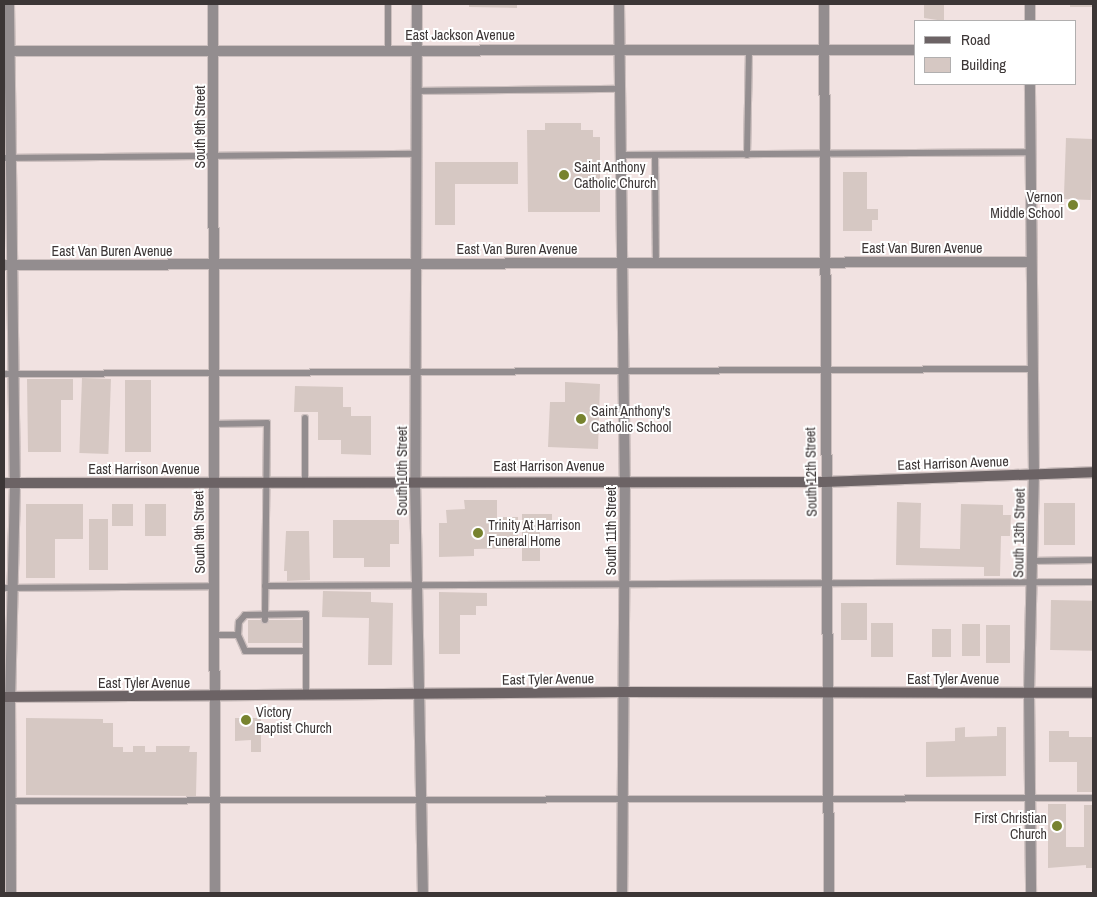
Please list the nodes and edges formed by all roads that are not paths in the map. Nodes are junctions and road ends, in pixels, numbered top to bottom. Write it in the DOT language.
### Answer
graph roads {
  1 [pos="9,4"];
  2 [pos="213,4"];
  3 [pos="388,4"];
  4 [pos="417,4"];
  5 [pos="619,4"];
  6 [pos="824,4"];
  7 [pos="1030,4"];
  8 [pos="1030,20"];
  9 [pos="619,48"];
  10 [pos="388,49"];
  11 [pos="417,49"];
  12 [pos="749,49"];
  13 [pos="213,50"];
  14 [pos="824,50"];
  15 [pos="914,50"];
  16 [pos="6,51"];
  17 [pos="1030,85"];
  18 [pos="620,88"];
  19 [pos="417,91"];
  20 [pos="1030,152"];
  21 [pos="417,154"];
  22 [pos="620,155"];
  23 [pos="654,155"];
  24 [pos="747,155"];
  25 [pos="824,155"];
  26 [pos="214,156"];
  27 [pos="7,158"];
  28 [pos="824,262"];
  29 [pos="1031,262"];
  30 [pos="620,263"];
  31 [pos="656,263"];
  32 [pos="214,264"];
  33 [pos="417,264"];
  34 [pos="8,265"];
  35 [pos="1032,369"];
  36 [pos="416,371"];
  37 [pos="623,371"];
  38 [pos="824,371"];
  39 [pos="213,372"];
  40 [pos="9,374"];
  41 [pos="305,418"];
  42 [pos="213,424"];
  43 [pos="1093,472"];
  44 [pos="1034,474"];
  45 [pos="415,480"];
  46 [pos="625,480"];
  47 [pos="266,482"];
  48 [pos="305,482"];
  49 [pos="824,482"];
  50 [pos="4,483"];
  51 [pos="15,483"];
  52 [pos="212,483"];
  53 [pos="1032,560"];
  54 [pos="1093,560"];
  55 [pos="1032,582"];
  56 [pos="1093,582"];
  57 [pos="624,584"];
  58 [pos="826,584"];
  59 [pos="417,585"];
  60 [pos="213,586"];
  61 [pos="265,586"];
  62 [pos="8,588"];
  63 [pos="265,618"];
  64 [pos="214,635"];
  65 [pos="238,635"];
  66 [pos="306,651"];
  67 [pos="624,692"];
  68 [pos="1029,692"];
  69 [pos="829,693"];
  70 [pos="1093,693"];
  71 [pos="418,695"];
  72 [pos="306,696"];
  73 [pos="7,697"];
  74 [pos="215,697"];
  75 [pos="623,798"];
  76 [pos="829,798"];
  77 [pos="1030,798"];
  78 [pos="1093,798"];
  79 [pos="214,800"];
  80 [pos="421,800"];
  81 [pos="10,801"];
  82 [pos="11,893"];
  83 [pos="215,893"];
  84 [pos="423,893"];
  85 [pos="622,893"];
  86 [pos="829,893"];
  87 [pos="1031,893"];
  1 -- 16 [label="street"];
  2 -- 13 [label="street, South 9th Street"];
  3 -- 10 [label="lane"];
  4 -- 11 [label="street, South 10th Street"];
  5 -- 9 [label="street, South 11th Street"];
  6 -- 14 [label="street, South 12th Street"];
  7 -- 8 [label="street"];
  9 -- 11 [label="street, East Jackson Avenue"];
  9 -- 12 [label="street, East Jackson Avenue"];
  9 -- 18 [label="street, South 11th Street"];
  10 -- 11 [label="street, East Jackson Avenue"];
  10 -- 13 [label="street, East Jackson Avenue"];
  11 -- 19 [label="street, South 10th Street"];
  12 -- 14 [label="street, East Jackson Avenue"];
  12 -- 24 [label="lane"];
  13 -- 16 [label="street, East Jackson Avenue"];
  13 -- 26 [label="street, South 9th Street"];
  14 -- 15 [label="street, East Jackson Avenue"];
  14 -- 25 [label="street, South 12th Street"];
  16 -- 27 [label="street"];
  17 -- 20 [label="street, South 13th Street"];
  18 -- 19 [label="lane"];
  18 -- 22 [label="street, South 11th Street"];
  19 -- 21 [label="street, South 10th Street"];
  20 -- 25 [label="lane"];
  20 -- 29 [label="street, South 13th Street"];
  21 -- 26 [label="lane"];
  21 -- 33 [label="street, South 10th Street"];
  22 -- 23 [label="lane"];
  22 -- 30 [label="street, South 11th Street"];
  23 -- 24 [label="lane"];
  23 -- 31 [label="lane"];
  24 -- 25 [label="lane"];
  25 -- 28 [label="street, South 12th Street"];
  26 -- 27 [label="lane"];
  26 -- 32 [label="street, South 9th Street"];
  27 -- 34 [label="street"];
  28 -- 29 [label="street, East Van Buren Avenue"];
  28 -- 31 [label="street, East Van Buren Avenue"];
  28 -- 38 [label="street, South 12th Street"];
  29 -- 35 [label="street, South 13th Street"];
  30 -- 31 [label="street, East Van Buren Avenue"];
  30 -- 33 [label="street, East Van Buren Avenue"];
  30 -- 37 [label="street, South 11th Street"];
  32 -- 33 [label="street, East Van Buren Avenue"];
  32 -- 34 [label="street, East Van Buren Avenue"];
  32 -- 39 [label="street, South 9th Street"];
  33 -- 36 [label="street, South 10th Street"];
  34 -- 40 [label="street"];
  35 -- 38 [label="lane"];
  35 -- 44 [label="street, South 13th Street"];
  36 -- 37 [label="lane"];
  36 -- 39 [label="lane"];
  36 -- 45 [label="street, South 10th Street"];
  37 -- 38 [label="lane"];
  37 -- 46 [label="street, South 11th Street"];
  38 -- 49 [label="street, South 12th Street"];
  39 -- 40 [label="lane"];
  39 -- 42 [label="street, South 9th Street"];
  40 -- 51 [label="street"];
  41 -- 48 [label="lane"];
  42 -- 47 [label="lane"];
  42 -- 52 [label="street, South 9th Street"];
  43 -- 44 [label="main road, East Harrison Avenue"];
  44 -- 49 [label="main road, East Harrison Avenue"];
  44 -- 53 [label="street, South 13th Street"];
  45 -- 46 [label="main road, East Harrison Avenue"];
  45 -- 48 [label="main road, East Harrison Avenue"];
  45 -- 59 [label="street, South 10th Street"];
  46 -- 49 [label="main road, East Harrison Avenue"];
  46 -- 57 [label="street, South 11th Street"];
  47 -- 48 [label="main road, East Harrison Avenue"];
  47 -- 52 [label="main road, East Harrison Avenue"];
  47 -- 61 [label="lane"];
  49 -- 58 [label="street, South 12th Street"];
  50 -- 51 [label="main road, East Harrison Avenue"];
  51 -- 52 [label="main road, East Harrison Avenue"];
  51 -- 62 [label="street"];
  52 -- 60 [label="street, South 9th Street"];
  53 -- 54 [label="lane"];
  53 -- 55 [label="street, South 13th Street"];
  55 -- 56 [label="lane"];
  55 -- 58 [label="lane"];
  55 -- 68 [label="street, South 13th Street"];
  57 -- 58 [label="lane"];
  57 -- 59 [label="lane"];
  57 -- 67 [label="street, South 11th Street"];
  58 -- 69 [label="street, South 12th Street"];
  59 -- 61 [label="lane"];
  59 -- 71 [label="street, South 10th Street"];
  60 -- 62 [label="lane"];
  60 -- 64 [label="street, South 9th Street"];
  61 -- 63 [label="lane"];
  62 -- 73 [label="street"];
  63 -- 65 [label="lane"];
  63 -- 66 [label="lane"];
  64 -- 65 [label="lane"];
  64 -- 74 [label="street, South 9th Street"];
  65 -- 66 [label="lane"];
  66 -- 72 [label="lane"];
  67 -- 69 [label="main road, East Tyler Avenue"];
  67 -- 71 [label="main road, East Tyler Avenue"];
  67 -- 75 [label="street, South 11th Street"];
  68 -- 69 [label="main road, East Tyler Avenue"];
  68 -- 70 [label="main road, East Tyler Avenue"];
  68 -- 77 [label="street, South 13th Street"];
  69 -- 76 [label="street, South 12th Street"];
  71 -- 72 [label="main road, East Tyler Avenue"];
  71 -- 80 [label="street, South 10th Street"];
  72 -- 74 [label="main road, East Tyler Avenue"];
  73 -- 74 [label="main road, East Tyler Avenue"];
  73 -- 81 [label="street"];
  74 -- 79 [label="street, South 9th Street"];
  75 -- 76 [label="lane"];
  75 -- 80 [label="lane"];
  75 -- 85 [label="street, South 11th Street"];
  76 -- 77 [label="lane"];
  76 -- 86 [label="street, South 12th Street"];
  77 -- 78 [label="lane"];
  77 -- 87 [label="street, South 13th Street"];
  79 -- 80 [label="lane"];
  79 -- 81 [label="lane"];
  79 -- 83 [label="street, South 9th Street"];
  80 -- 84 [label="street, South 10th Street"];
  81 -- 82 [label="street"];
}
